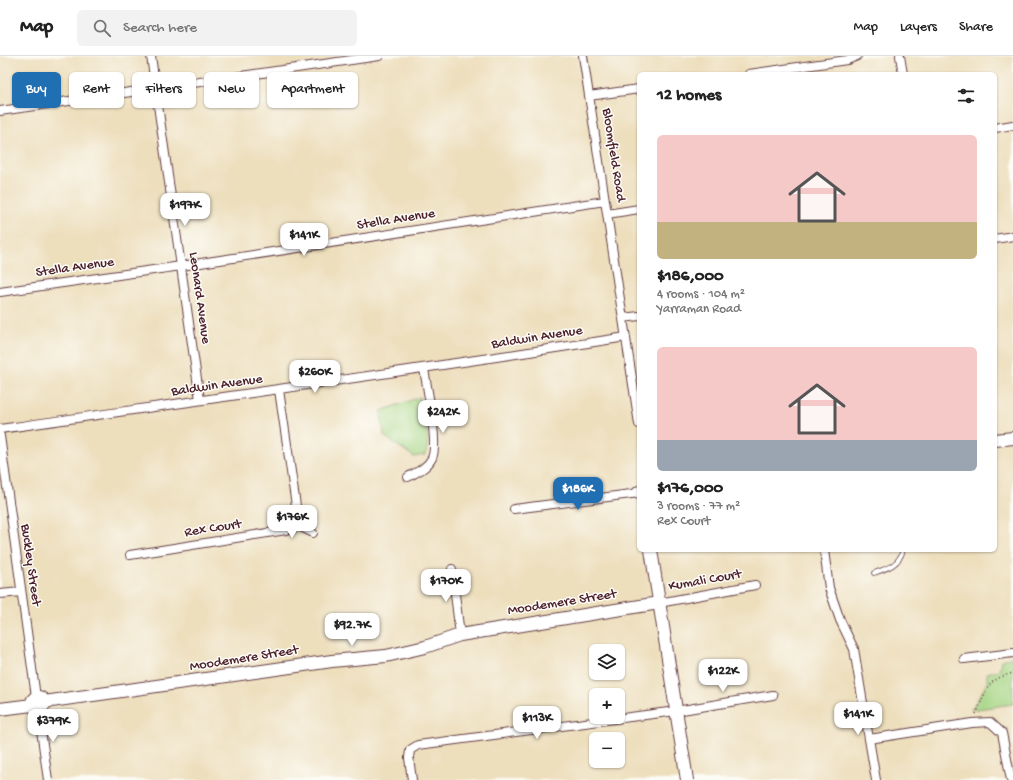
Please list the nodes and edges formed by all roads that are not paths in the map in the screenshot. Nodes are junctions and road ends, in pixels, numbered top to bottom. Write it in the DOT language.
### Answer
graph roads {
  1 [pos="151,56"];
  2 [pos="380,56"];
  3 [pos="583,56"];
  4 [pos="857,56"];
  5 [pos="900,56"];
  6 [pos="153,72"];
  7 [pos="763,72"];
  8 [pos="902,72"];
  9 [pos="196,83"];
  10 [pos="637,89"];
  11 [pos="132,92"];
  12 [pos="590,96"];
  13 [pos="159,108"];
  14 [pos="0,111"];
  15 [pos="1013,125"];
  16 [pos="997,128"];
  17 [pos="605,201"];
  18 [pos="637,210"];
  19 [pos="607,214"];
  20 [pos="1013,236"];
  21 [pos="997,239"];
  22 [pos="181,266"];
  23 [pos="0,292"];
  24 [pos="637,316"];
  25 [pos="623,318"];
  26 [pos="626,337"];
  27 [pos="424,369"];
  28 [pos="279,390"];
  29 [pos="200,400"];
  30 [pos="637,411"];
  31 [pos="0,429"];
  32 [pos="0,436"];
  33 [pos="1013,438"];
  34 [pos="997,440"];
  35 [pos="408,477"];
  36 [pos="637,493"];
  37 [pos="514,509"];
  38 [pos="299,526"];
  39 [pos="313,533"];
  40 [pos="651,552"];
  41 [pos="824,552"];
  42 [pos="902,552"];
  43 [pos="130,554"];
  44 [pos="452,569"];
  45 [pos="874,573"];
  46 [pos="755,586"];
  47 [pos="21,592"];
  48 [pos="0,594"];
  49 [pos="660,603"];
  50 [pos="460,635"];
  51 [pos="1013,653"];
  52 [pos="964,659"];
  53 [pos="773,695"];
  54 [pos="38,703"];
  55 [pos="0,709"];
  56 [pos="676,711"];
  57 [pos="869,739"];
  58 [pos="1012,779"];
  59 [pos="48,780"];
  60 [pos="412,780"];
  61 [pos="687,780"];
  62 [pos="876,780"];
  1 -- 6 [label="street, Leonard Avenue"];
  2 -- 9 [label="street"];
  3 -- 12 [label="street, Bloomfield Road"];
  4 -- 7 [label="street"];
  5 -- 8 [label="street"];
  10 -- 12 [label="street"];
  11 -- 14 [label="street"];
  12 -- 17 [label="street, Bloomfield Road"];
  13 -- 22 [label="street, Leonard Avenue"];
  15 -- 16 [label="street"];
  17 -- 19 [label="street, Bloomfield Road"];
  17 -- 22 [label="street, Stella Avenue"];
  18 -- 19 [label="street"];
  19 -- 25 [label="street, Bloomfield Road"];
  20 -- 21 [label="street"];
  22 -- 23 [label="street, Stella Avenue"];
  22 -- 29 [label="street, Leonard Avenue"];
  24 -- 25 [label="street"];
  25 -- 26 [label="street, Bloomfield Road"];
  26 -- 27 [label="street, Baldwin Avenue"];
  26 -- 30 [label="street, Bloomfield Road"];
  27 -- 28 [label="street, Baldwin Avenue"];
  27 -- 35 [label="street"];
  28 -- 29 [label="street, Baldwin Avenue"];
  28 -- 38 [label="street"];
  29 -- 31 [label="street, Baldwin Avenue"];
  32 -- 47 [label="street, Buckley Street"];
  33 -- 34 [label="street"];
  36 -- 37 [label="street"];
  38 -- 39 [label="street"];
  38 -- 43 [label="street, Rex Court"];
  40 -- 49 [label="street"];
  41 -- 57 [label="street"];
  42 -- 45 [label="lane"];
  44 -- 50 [label="street"];
  46 -- 49 [label="street, Kumali Court"];
  47 -- 48 [label="street"];
  47 -- 54 [label="street, Buckley Street"];
  49 -- 50 [label="street, Moodemere Street"];
  49 -- 56 [label="street"];
  50 -- 54 [label="street, Moodemere Street"];
  51 -- 52 [label="street"];
  53 -- 56 [label="street"];
  54 -- 55 [label="street, Moodemere Street"];
  54 -- 59 [label="street, Buckley Street"];
  56 -- 60 [label="street"];
  56 -- 61 [label="street"];
  57 -- 58 [label="street"];
  57 -- 62 [label="street"];
}
